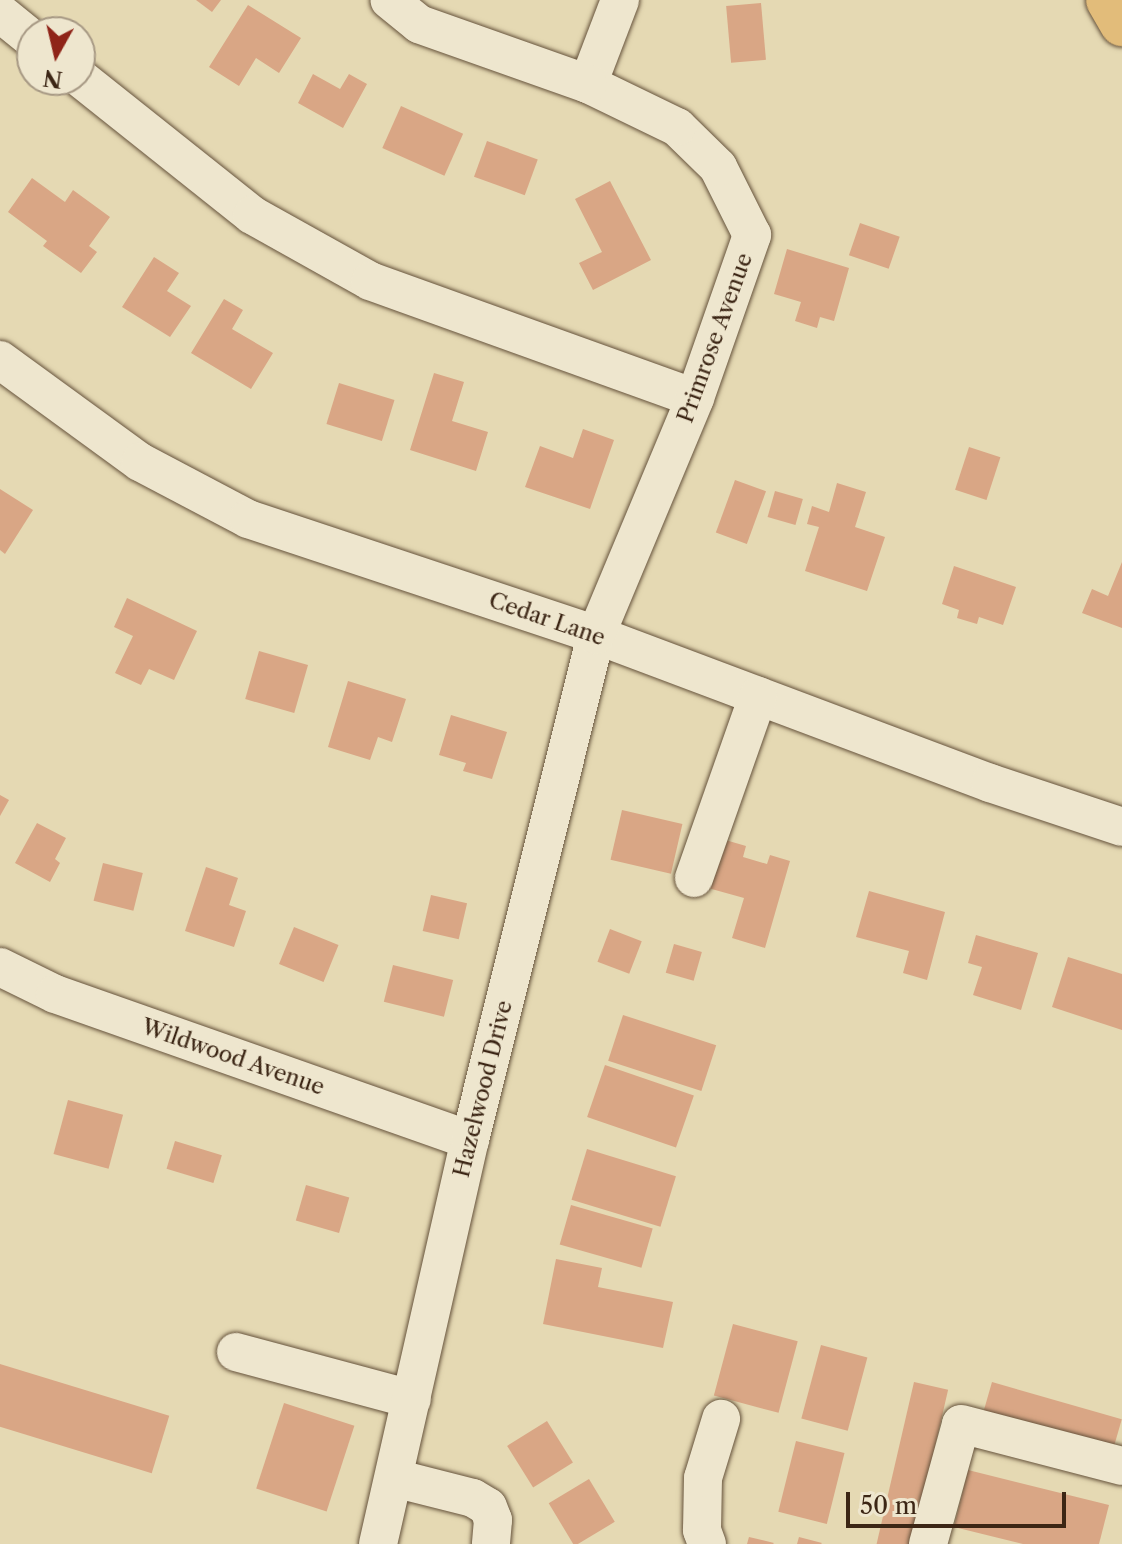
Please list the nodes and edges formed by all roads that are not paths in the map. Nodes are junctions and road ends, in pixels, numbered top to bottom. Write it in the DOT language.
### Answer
graph roads {
  1 [pos="389,0"];
  2 [pos="620,0"];
  3 [pos="1108,0"];
  4 [pos="0,13"];
  5 [pos="1122,24"];
  6 [pos="16,26"];
  7 [pos="588,84"];
  8 [pos="96,91"];
  9 [pos="0,360"];
  10 [pos="695,398"];
  11 [pos="596,635"];
  12 [pos="758,696"];
  13 [pos="1122,827"];
  14 [pos="694,878"];
  15 [pos="0,967"];
  16 [pos="470,1140"];
  17 [pos="236,1352"];
  18 [pos="412,1399"];
  19 [pos="721,1419"];
  20 [pos="1122,1466"];
  21 [pos="394,1478"];
  22 [pos="935,1542"];
  23 [pos="378,1544"];
  24 [pos="491,1544"];
  25 [pos="707,1544"];
  1 -- 7 [label="street, Primrose Avenue"];
  2 -- 7 [label="street"];
  3 -- 5 [label="highway"];
  4 -- 6 [label="street"];
  7 -- 10 [label="street, Primrose Avenue"];
  8 -- 10 [label="street"];
  9 -- 11 [label="street, Cedar Lane"];
  10 -- 11 [label="street, Primrose Avenue"];
  11 -- 12 [label="street, Cedar Lane"];
  11 -- 16 [label="street, Hazelwood Drive"];
  12 -- 13 [label="street, Cedar Lane"];
  12 -- 14 [label="street"];
  15 -- 16 [label="street, Wildwood Avenue"];
  16 -- 18 [label="street, Hazelwood Drive"];
  17 -- 18 [label="street"];
  18 -- 21 [label="street, Hazelwood Drive"];
  19 -- 25 [label="street"];
  20 -- 22 [label="street"];
  21 -- 23 [label="street, Hazelwood Drive"];
  21 -- 24 [label="street"];
}
